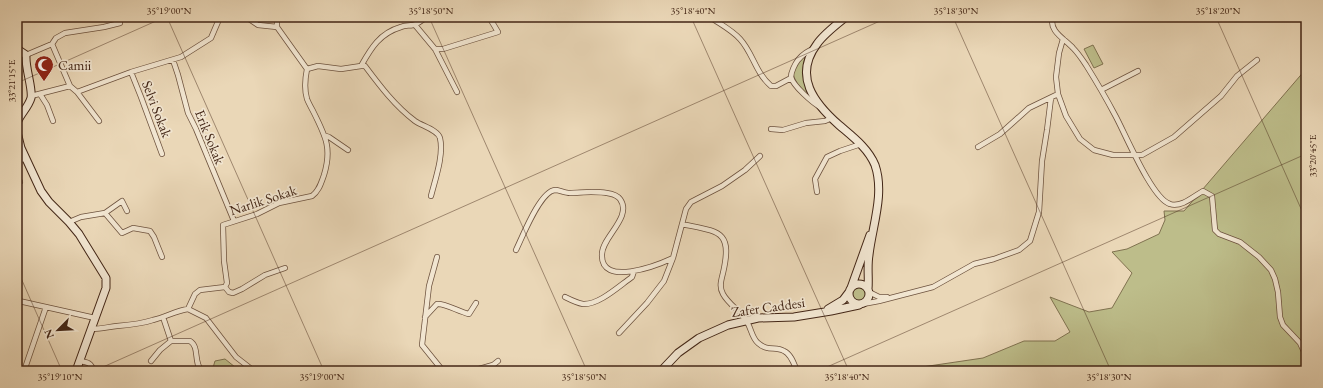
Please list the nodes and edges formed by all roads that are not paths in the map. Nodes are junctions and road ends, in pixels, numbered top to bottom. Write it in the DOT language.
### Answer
graph roads {
  1 [pos="220,17"];
  2 [pos="246,17"];
  3 [pos="427,17"];
  4 [pos="489,17"];
  5 [pos="710,17"];
  6 [pos="846,17"];
  7 [pos="1053,17"];
  8 [pos="279,18"];
  9 [pos="120,23"];
  10 [pos="415,25"];
  11 [pos="277,27"];
  12 [pos="1062,38"];
  13 [pos="52,44"];
  14 [pos="17,49"];
  15 [pos="814,49"];
  16 [pos="435,50"];
  17 [pos="26,55"];
  18 [pos="173,60"];
  19 [pos="1257,60"];
  20 [pos="306,66"];
  21 [pos="361,66"];
  22 [pos="1138,71"];
  23 [pos="130,72"];
  24 [pos="791,78"];
  25 [pos="70,86"];
  26 [pos="1101,90"];
  27 [pos="77,92"];
  28 [pos="457,92"];
  29 [pos="40,94"];
  30 [pos="1058,94"];
  31 [pos="31,96"];
  32 [pos="1051,98"];
  33 [pos="824,110"];
  34 [pos="832,118"];
  35 [pos="17,120"];
  36 [pos="53,121"];
  37 [pos="99,121"];
  38 [pos="771,129"];
  39 [pos="17,132"];
  40 [pos="326,136"];
  41 [pos="861,144"];
  42 [pos="978,147"];
  43 [pos="348,150"];
  44 [pos="162,154"];
  45 [pos="1134,154"];
  46 [pos="760,156"];
  47 [pos="26,158"];
  48 [pos="17,161"];
  49 [pos="17,175"];
  50 [pos="20,182"];
  51 [pos="817,192"];
  52 [pos="431,196"];
  53 [pos="127,211"];
  54 [pos="105,213"];
  55 [pos="234,221"];
  56 [pos="70,222"];
  57 [pos="682,224"];
  58 [pos="872,231"];
  59 [pos="516,250"];
  60 [pos="162,257"];
  61 [pos="437,257"];
  62 [pos="673,258"];
  63 [pos="285,268"];
  64 [pos="634,271"];
  65 [pos="225,287"];
  66 [pos="850,290"];
  67 [pos="869,290"];
  68 [pos="565,297"];
  69 [pos="893,297"];
  70 [pos="476,303"];
  71 [pos="861,304"];
  72 [pos="46,307"];
  73 [pos="188,309"];
  74 [pos="17,311"];
  75 [pos="822,312"];
  76 [pos="163,317"];
  77 [pos="425,317"];
  78 [pos="747,321"];
  79 [pos="93,324"];
  80 [pos="619,333"];
  81 [pos="171,340"];
  82 [pos="1306,356"];
  83 [pos="80,361"];
  84 [pos="151,361"];
  85 [pos="498,361"];
  86 [pos="24,371"];
  87 [pos="76,371"];
  88 [pos="93,371"];
  89 [pos="202,371"];
  90 [pos="254,371"];
  91 [pos="443,371"];
  92 [pos="472,371"];
  93 [pos="661,371"];
  94 [pos="797,371"];
  1 -- 18 [label="street"];
  2 -- 11 [label="street"];
  3 -- 10 [label="street"];
  4 -- 16 [label="street"];
  5 -- 24 [label="street"];
  6 -- 15 [label="street"];
  7 -- 12 [label="street"];
  8 -- 11 [label="street"];
  9 -- 13 [label="street"];
  10 -- 16 [label="street"];
  10 -- 21 [label="street"];
  11 -- 20 [label="street"];
  12 -- 26 [label="street"];
  12 -- 30 [label="street"];
  13 -- 17 [label="street"];
  13 -- 25 [label="street"];
  14 -- 17 [label="street"];
  15 -- 24 [label="street"];
  15 -- 33 [label="street"];
  16 -- 28 [label="street"];
  17 -- 31 [label="street"];
  18 -- 23 [label="street"];
  18 -- 55 [label="street, Erik Sokak"];
  19 -- 45 [label="street"];
  20 -- 21 [label="street"];
  20 -- 40 [label="street, Narlik Sokak"];
  21 -- 52 [label="street"];
  22 -- 26 [label="street"];
  23 -- 27 [label="street"];
  23 -- 44 [label="street, Selvi Sokak"];
  24 -- 33 [label="street"];
  25 -- 27 [label="street"];
  25 -- 29 [label="street"];
  26 -- 45 [label="street"];
  27 -- 37 [label="street"];
  29 -- 31 [label="street"];
  29 -- 36 [label="street"];
  30 -- 32 [label="street"];
  30 -- 45 [label="street"];
  31 -- 35 [label="street"];
  32 -- 42 [label="street"];
  32 -- 69 [label="street, Zafer Caddesi"];
  33 -- 34 [label="street"];
  34 -- 38 [label="street"];
  34 -- 41 [label="street"];
  39 -- 47 [label="street"];
  40 -- 43 [label="street"];
  40 -- 55 [label="street, Narlik Sokak"];
  41 -- 51 [label="street"];
  41 -- 58 [label="street"];
  45 -- 82 [label="street"];
  46 -- 57 [label="street"];
  47 -- 48 [label="street"];
  47 -- 56 [label="street"];
  49 -- 50 [label="street"];
  53 -- 54 [label="street"];
  54 -- 56 [label="street"];
  54 -- 60 [label="street"];
  55 -- 65 [label="street, Narlik Sokak"];
  56 -- 79 [label="street"];
  57 -- 62 [label="street"];
  57 -- 78 [label="street"];
  58 -- 66 [label="street"];
  58 -- 67 [label="street"];
  59 -- 64 [label="street"];
  61 -- 77 [label="street"];
  62 -- 64 [label="street"];
  62 -- 80 [label="street"];
  63 -- 65 [label="street"];
  64 -- 68 [label="street"];
  65 -- 73 [label="street"];
  66 -- 67 [label="street"];
  66 -- 71 [label="street"];
  66 -- 75 [label="street, Zafer Caddesi"];
  67 -- 69 [label="street"];
  67 -- 71 [label="street"];
  69 -- 71 [label="street, Zafer Caddesi"];
  70 -- 77 [label="street"];
  71 -- 75 [label="street, Zafer Caddesi"];
  72 -- 74 [label="street"];
  72 -- 79 [label="street"];
  72 -- 86 [label="street"];
  73 -- 76 [label="street"];
  73 -- 90 [label="street"];
  75 -- 78 [label="street, Zafer Caddesi"];
  76 -- 79 [label="street"];
  76 -- 81 [label="street"];
  77 -- 91 [label="street"];
  78 -- 93 [label="street, Zafer Caddesi"];
  78 -- 94 [label="street"];
  79 -- 83 [label="street"];
  81 -- 84 [label="street"];
  81 -- 89 [label="street"];
  83 -- 87 [label="street"];
  83 -- 88 [label="street"];
  85 -- 92 [label="street"];
}
